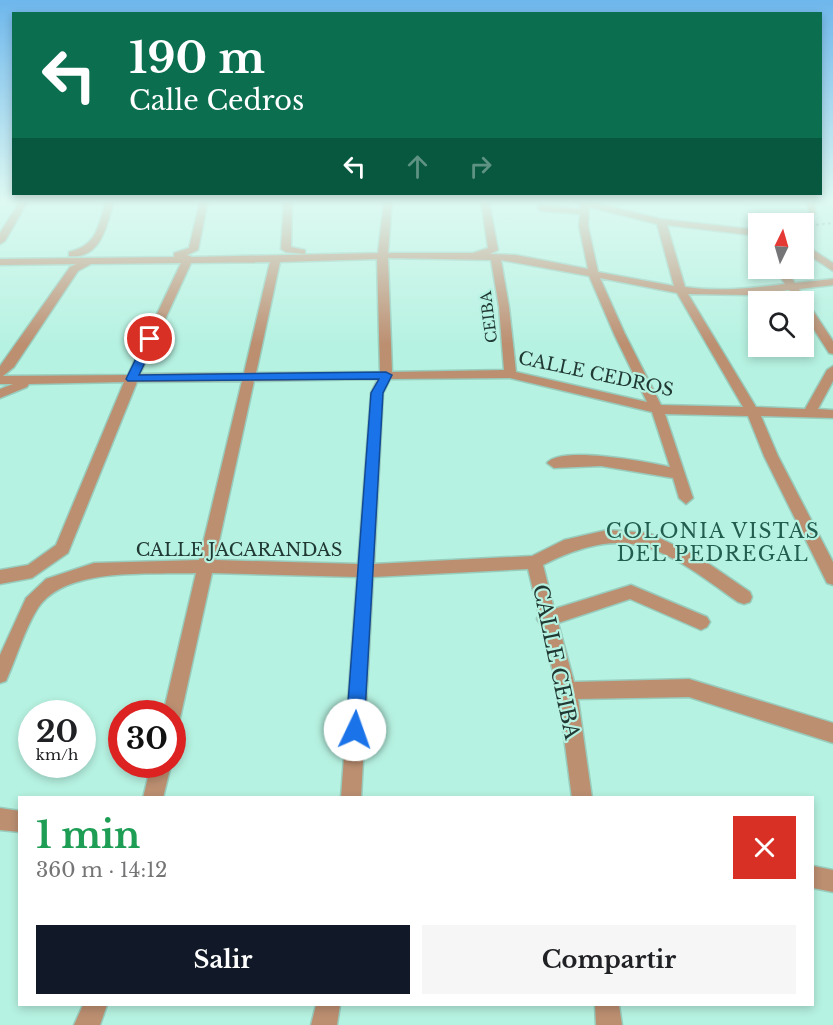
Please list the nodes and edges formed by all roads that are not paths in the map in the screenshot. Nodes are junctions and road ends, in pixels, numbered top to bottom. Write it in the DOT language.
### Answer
graph roads {
  1 [pos="91,249"];
  2 [pos="192,249"];
  3 [pos="286,249"];
  4 [pos="383,249"];
  5 [pos="493,249"];
  6 [pos="587,249"];
  7 [pos="669,249"];
  8 [pos="383,254"];
  9 [pos="814,254"];
  10 [pos="189,255"];
  11 [pos="472,256"];
  12 [pos="495,256"];
  13 [pos="276,258"];
  14 [pos="331,258"];
  15 [pos="92,260"];
  16 [pos="21,261"];
  17 [pos="0,262"];
  18 [pos="833,268"];
  19 [pos="594,272"];
  20 [pos="787,279"];
  21 [pos="833,282"];
  22 [pos="792,287"];
  23 [pos="681,291"];
  24 [pos="794,291"];
  25 [pos="814,321"];
  26 [pos="833,350"];
  27 [pos="833,370"];
  28 [pos="0,373"];
  29 [pos="510,374"];
  30 [pos="386,375"];
  31 [pos="249,377"];
  32 [pos="132,379"];
  33 [pos="0,380"];
  34 [pos="31,380"];
  35 [pos="0,394"];
  36 [pos="657,410"];
  37 [pos="753,413"];
  38 [pos="809,413"];
  39 [pos="833,414"];
  40 [pos="554,463"];
  41 [pos="679,474"];
  42 [pos="686,498"];
  43 [pos="534,562"];
  44 [pos="206,566"];
  45 [pos="364,571"];
  46 [pos="0,577"];
  47 [pos="833,578"];
  48 [pos="744,597"];
  49 [pos="546,619"];
  50 [pos="701,622"];
  51 [pos="0,675"];
  52 [pos="567,691"];
  53 [pos="175,700"];
  54 [pos="833,733"];
  55 [pos="158,778"];
  56 [pos="153,796"];
  57 [pos="351,796"];
  58 [pos="582,796"];
  59 [pos="0,819"];
  60 [pos="18,822"];
  61 [pos="814,877"];
  62 [pos="833,881"];
  63 [pos="95,1006"];
  64 [pos="328,1006"];
  65 [pos="607,1006"];
  66 [pos="87,1025"];
  67 [pos="324,1025"];
  68 [pos="609,1025"];
  1 -- 16 [label="street"];
  2 -- 10 [label="street"];
  3 -- 14 [label="street"];
  4 -- 8 [label="street"];
  5 -- 11 [label="street"];
  6 -- 19 [label="street"];
  7 -- 23 [label="street"];
  8 -- 11 [label="street"];
  8 -- 14 [label="street"];
  8 -- 30 [label="street"];
  9 -- 18 [label="street"];
  10 -- 13 [label="street"];
  10 -- 15 [label="street"];
  10 -- 32 [label="street"];
  11 -- 12 [label="street"];
  12 -- 19 [label="street"];
  12 -- 29 [label="street, CEIBA"];
  13 -- 14 [label="street"];
  13 -- 31 [label="street"];
  15 -- 16 [label="street"];
  15 -- 28 [label="street"];
  16 -- 17 [label="street"];
  19 -- 23 [label="street"];
  19 -- 36 [label="street"];
  20 -- 22 [label="street"];
  21 -- 22 [label="street"];
  22 -- 23 [label="street"];
  22 -- 24 [label="street"];
  23 -- 37 [label="street"];
  25 -- 26 [label="street"];
  27 -- 38 [label="street"];
  29 -- 30 [label="street, CALLE CEDROS"];
  29 -- 36 [label="street, CALLE CEDROS"];
  30 -- 31 [label="street, CALLE CEDROS"];
  30 -- 45 [label="street"];
  31 -- 32 [label="street, CALLE CEDROS"];
  31 -- 44 [label="street"];
  32 -- 34 [label="street, CALLE CEDROS"];
  32 -- 46 [label="street"];
  33 -- 34 [label="street, CALLE CEDROS"];
  34 -- 35 [label="street"];
  36 -- 37 [label="street, CALLE CEDROS"];
  36 -- 41 [label="street"];
  37 -- 38 [label="street, CALLE CEDROS"];
  37 -- 47 [label="street"];
  38 -- 39 [label="street, CALLE CEDROS"];
  40 -- 41 [label="street"];
  41 -- 42 [label="street"];
  43 -- 45 [label="street, CALLE JACARANDAS"];
  43 -- 48 [label="street"];
  43 -- 49 [label="street, CALLE CEIBA"];
  44 -- 45 [label="street, CALLE JACARANDAS"];
  44 -- 51 [label="street, CALLE JACARANDAS"];
  44 -- 53 [label="street"];
  45 -- 57 [label="street"];
  49 -- 50 [label="street"];
  49 -- 52 [label="street, CALLE CEIBA"];
  52 -- 54 [label="street"];
  52 -- 58 [label="street, CALLE CEIBA"];
  55 -- 56 [label="street"];
  59 -- 60 [label="street"];
  61 -- 62 [label="street"];
  63 -- 66 [label="street"];
  64 -- 67 [label="street"];
  65 -- 68 [label="street"];
}
